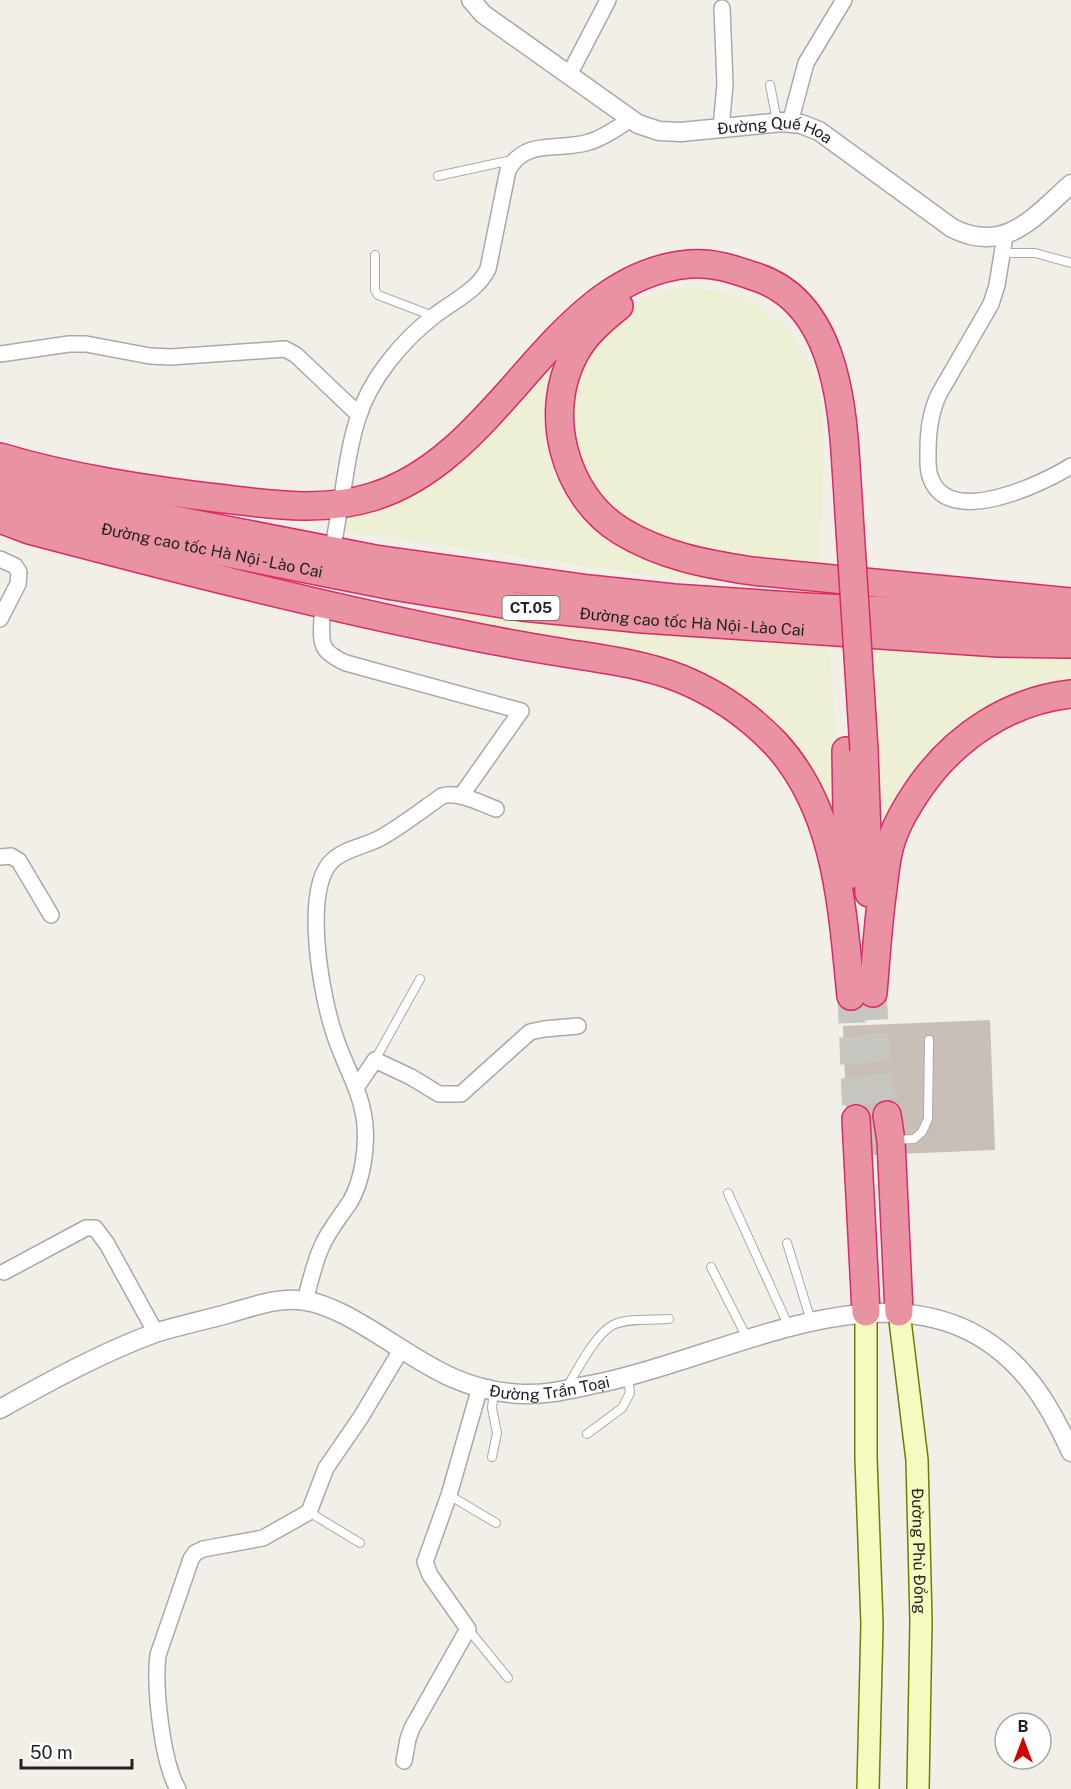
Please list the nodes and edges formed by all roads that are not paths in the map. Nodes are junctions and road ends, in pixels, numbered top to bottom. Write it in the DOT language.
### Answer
graph roads {
  1 [pos="471,0"];
  2 [pos="608,0"];
  3 [pos="844,0"];
  4 [pos="722,8"];
  5 [pos="569,75"];
  6 [pos="770,85"];
  7 [pos="631,119"];
  8 [pos="784,123"];
  9 [pos="721,128"];
  10 [pos="514,160"];
  11 [pos="438,176"];
  12 [pos="1071,184"];
  13 [pos="1003,244"];
  14 [pos="375,255"];
  15 [pos="1071,263"];
  16 [pos="433,316"];
  17 [pos="0,354"];
  18 [pos="359,415"];
  19 [pos="0,457"];
  20 [pos="839,466"];
  21 [pos="1071,466"];
  22 [pos="0,478"];
  23 [pos="343,490"];
  24 [pos="0,500"];
  25 [pos="339,513"];
  26 [pos="0,519"];
  27 [pos="335,536"];
  28 [pos="0,559"];
  29 [pos="1071,602"];
  30 [pos="322,617"];
  31 [pos="0,619"];
  32 [pos="1071,620"];
  33 [pos="1071,644"];
  34 [pos="1071,694"];
  35 [pos="461,796"];
  36 [pos="496,809"];
  37 [pos="0,857"];
  38 [pos="51,915"];
  39 [pos="420,979"];
  40 [pos="862,995"];
  41 [pos="578,1026"];
  42 [pos="929,1040"];
  43 [pos="375,1060"];
  44 [pos="356,1088"];
  45 [pos="856,1119"];
  46 [pos="889,1128"];
  47 [pos="728,1193"];
  48 [pos="787,1243"];
  49 [pos="711,1267"];
  50 [pos="1,1270"];
  51 [pos="305,1300"];
  52 [pos="866,1312"];
  53 [pos="900,1312"];
  54 [pos="669,1319"];
  55 [pos="811,1321"];
  56 [pos="789,1327"];
  57 [pos="156,1333"];
  58 [pos="748,1340"];
  59 [pos="401,1350"];
  60 [pos="628,1377"];
  61 [pos="487,1389"];
  62 [pos="565,1390"];
  63 [pos="0,1409"];
  64 [pos="587,1434"];
  65 [pos="1071,1452"];
  66 [pos="492,1457"];
  67 [pos="449,1496"];
  68 [pos="309,1512"];
  69 [pos="496,1523"];
  70 [pos="360,1543"];
  71 [pos="468,1629"];
  72 [pos="508,1678"];
  73 [pos="404,1761"];
  74 [pos="178,1789"];
  75 [pos="868,1789"];
  76 [pos="918,1789"];
  1 -- 5 [label="street, Đường Quế Hoa"];
  2 -- 5 [label="street"];
  3 -- 8 [label="street"];
  4 -- 9 [label="street"];
  5 -- 7 [label="street, Đường Quế Hoa"];
  6 -- 8 [label="lane"];
  7 -- 9 [label="street, Đường Quế Hoa"];
  7 -- 10 [label="street"];
  8 -- 9 [label="street, Đường Quế Hoa"];
  8 -- 13 [label="street, Đường Quế Hoa"];
  10 -- 11 [label="lane"];
  10 -- 16 [label="street"];
  12 -- 13 [label="street"];
  13 -- 15 [label="lane"];
  13 -- 21 [label="street"];
  14 -- 16 [label="lane"];
  16 -- 18 [label="street"];
  17 -- 18 [label="street"];
  18 -- 23 [label="street"];
  19 -- 20 [label="highway"];
  20 -- 29 [label="highway"];
  20 -- 40 [label="highway"];
  22 -- 32 [label="highway, Đường cao tốc Hà Nội - Lào Cai / CT.05"];
  24 -- 33 [label="highway, Đường cao tốc Hà Nội - Lào Cai / CT.05"];
  25 -- 27 [label="street"];
  26 -- 40 [label="highway"];
  28 -- 31 [label="street"];
  30 -- 35 [label="street"];
  34 -- 40 [label="highway"];
  35 -- 36 [label="street"];
  35 -- 44 [label="street"];
  37 -- 38 [label="street"];
  39 -- 43 [label="lane"];
  41 -- 43 [label="street"];
  42 -- 46 [label="lane"];
  43 -- 44 [label="street"];
  44 -- 51 [label="street"];
  45 -- 52 [label="highway"];
  46 -- 53 [label="highway"];
  47 -- 56 [label="lane"];
  48 -- 55 [label="lane"];
  49 -- 58 [label="lane"];
  50 -- 57 [label="street"];
  51 -- 57 [label="street, Đường Trần Toại"];
  51 -- 59 [label="street, Đường Trần Toại"];
  52 -- 53 [label="street, Đường Trần Toại"];
  52 -- 55 [label="street, Đường Trần Toại"];
  52 -- 75 [label="main road"];
  53 -- 65 [label="street, Đường Trần Toại"];
  53 -- 76 [label="main road, Đường Phù Đổng"];
  54 -- 62 [label="lane"];
  55 -- 56 [label="street, Đường Trần Toại"];
  56 -- 58 [label="street, Đường Trần Toại"];
  57 -- 63 [label="street, Đường Trần Toại"];
  58 -- 60 [label="street, Đường Trần Toại"];
  59 -- 61 [label="street, Đường Trần Toại"];
  59 -- 68 [label="street"];
  60 -- 62 [label="street, Đường Trần Toại"];
  60 -- 64 [label="lane"];
  61 -- 62 [label="street, Đường Trần Toại"];
  61 -- 66 [label="lane"];
  61 -- 67 [label="street"];
  67 -- 69 [label="lane"];
  67 -- 71 [label="street"];
  68 -- 70 [label="lane"];
  68 -- 74 [label="street"];
  71 -- 72 [label="lane"];
  71 -- 73 [label="street"];
}
